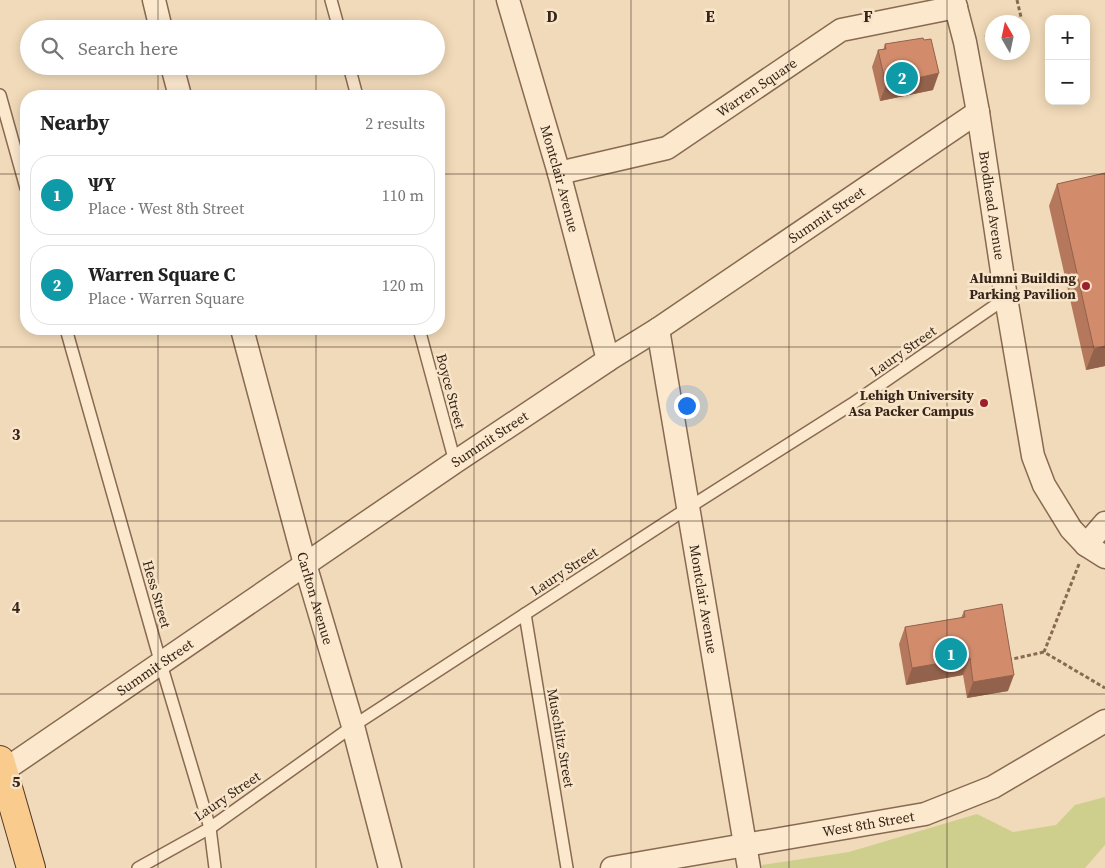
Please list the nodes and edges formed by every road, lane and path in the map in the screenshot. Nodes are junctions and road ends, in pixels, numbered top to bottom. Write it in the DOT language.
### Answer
graph roads {
  1 [pos="154,0"];
  2 [pos="331,0"];
  3 [pos="508,0"];
  4 [pos="1017,0"];
  5 [pos="955,3"];
  6 [pos="1021,15"];
  7 [pos="160,20"];
  8 [pos="337,20"];
  9 [pos="174,75"];
  10 [pos="351,75"];
  11 [pos="178,90"];
  12 [pos="355,90"];
  13 [pos="0,95"];
  14 [pos="978,112"];
  15 [pos="20,167"];
  16 [pos="559,173"];
  17 [pos="1006,298"];
  18 [pos="658,329"];
  19 [pos="68,335"];
  20 [pos="244,335"];
  21 [pos="421,335"];
  22 [pos="608,360"];
  23 [pos="455,462"];
  24 [pos="688,508"];
  25 [pos="1105,523"];
  26 [pos="1083,552"];
  27 [pos="1105,557"];
  28 [pos="305,564"];
  29 [pos="525,614"];
  30 [pos="1044,652"];
  31 [pos="1003,661"];
  32 [pos="161,664"];
  33 [pos="1105,688"];
  34 [pos="1105,721"];
  35 [pos="353,726"];
  36 [pos="2,766"];
  37 [pos="210,828"];
  38 [pos="747,857"];
  39 [pos="31,868"];
  40 [pos="138,868"];
  41 [pos="215,868"];
  42 [pos="390,868"];
  43 [pos="568,868"];
  44 [pos="612,868"];
  1 -- 7 [label="street"];
  2 -- 8 [label="lane"];
  3 -- 16 [label="street, Montclair Avenue"];
  4 -- 6 [label="path"];
  5 -- 14 [label="street, Brodhead Avenue"];
  5 -- 16 [label="street, Warren Square"];
  9 -- 11 [label="street"];
  10 -- 12 [label="lane"];
  13 -- 15 [label="lane"];
  14 -- 17 [label="street, Brodhead Avenue"];
  14 -- 18 [label="street, Summit Street"];
  16 -- 22 [label="street, Montclair Avenue"];
  17 -- 24 [label="lane, Laury Street"];
  17 -- 26 [label="street, Brodhead Avenue"];
  18 -- 22 [label="street, Summit Street"];
  18 -- 24 [label="street, Montclair Avenue"];
  19 -- 32 [label="lane, Hess Street"];
  20 -- 28 [label="street, Carlton Avenue"];
  21 -- 23 [label="lane, Boyce Street"];
  22 -- 23 [label="street, Summit Street"];
  23 -- 28 [label="street, Summit Street"];
  24 -- 29 [label="lane, Laury Street"];
  24 -- 38 [label="street, Montclair Avenue"];
  25 -- 26 [label="street"];
  26 -- 27 [label="street, Brodhead Avenue"];
  26 -- 30 [label="path"];
  28 -- 32 [label="street, Summit Street"];
  28 -- 35 [label="street, Carlton Avenue"];
  29 -- 35 [label="lane, Laury Street"];
  29 -- 43 [label="lane, Muschlitz Street"];
  30 -- 31 [label="path"];
  30 -- 33 [label="path"];
  32 -- 36 [label="street, Summit Street"];
  32 -- 37 [label="lane, Hess Street"];
  34 -- 38 [label="street, West 8th Street"];
  35 -- 37 [label="lane, Laury Street"];
  35 -- 42 [label="street, Carlton Avenue"];
  36 -- 39 [label="main road"];
  37 -- 40 [label="lane, Laury Street"];
  37 -- 41 [label="lane, Hess Street"];
  38 -- 44 [label="street, West 8th Street"];
}
